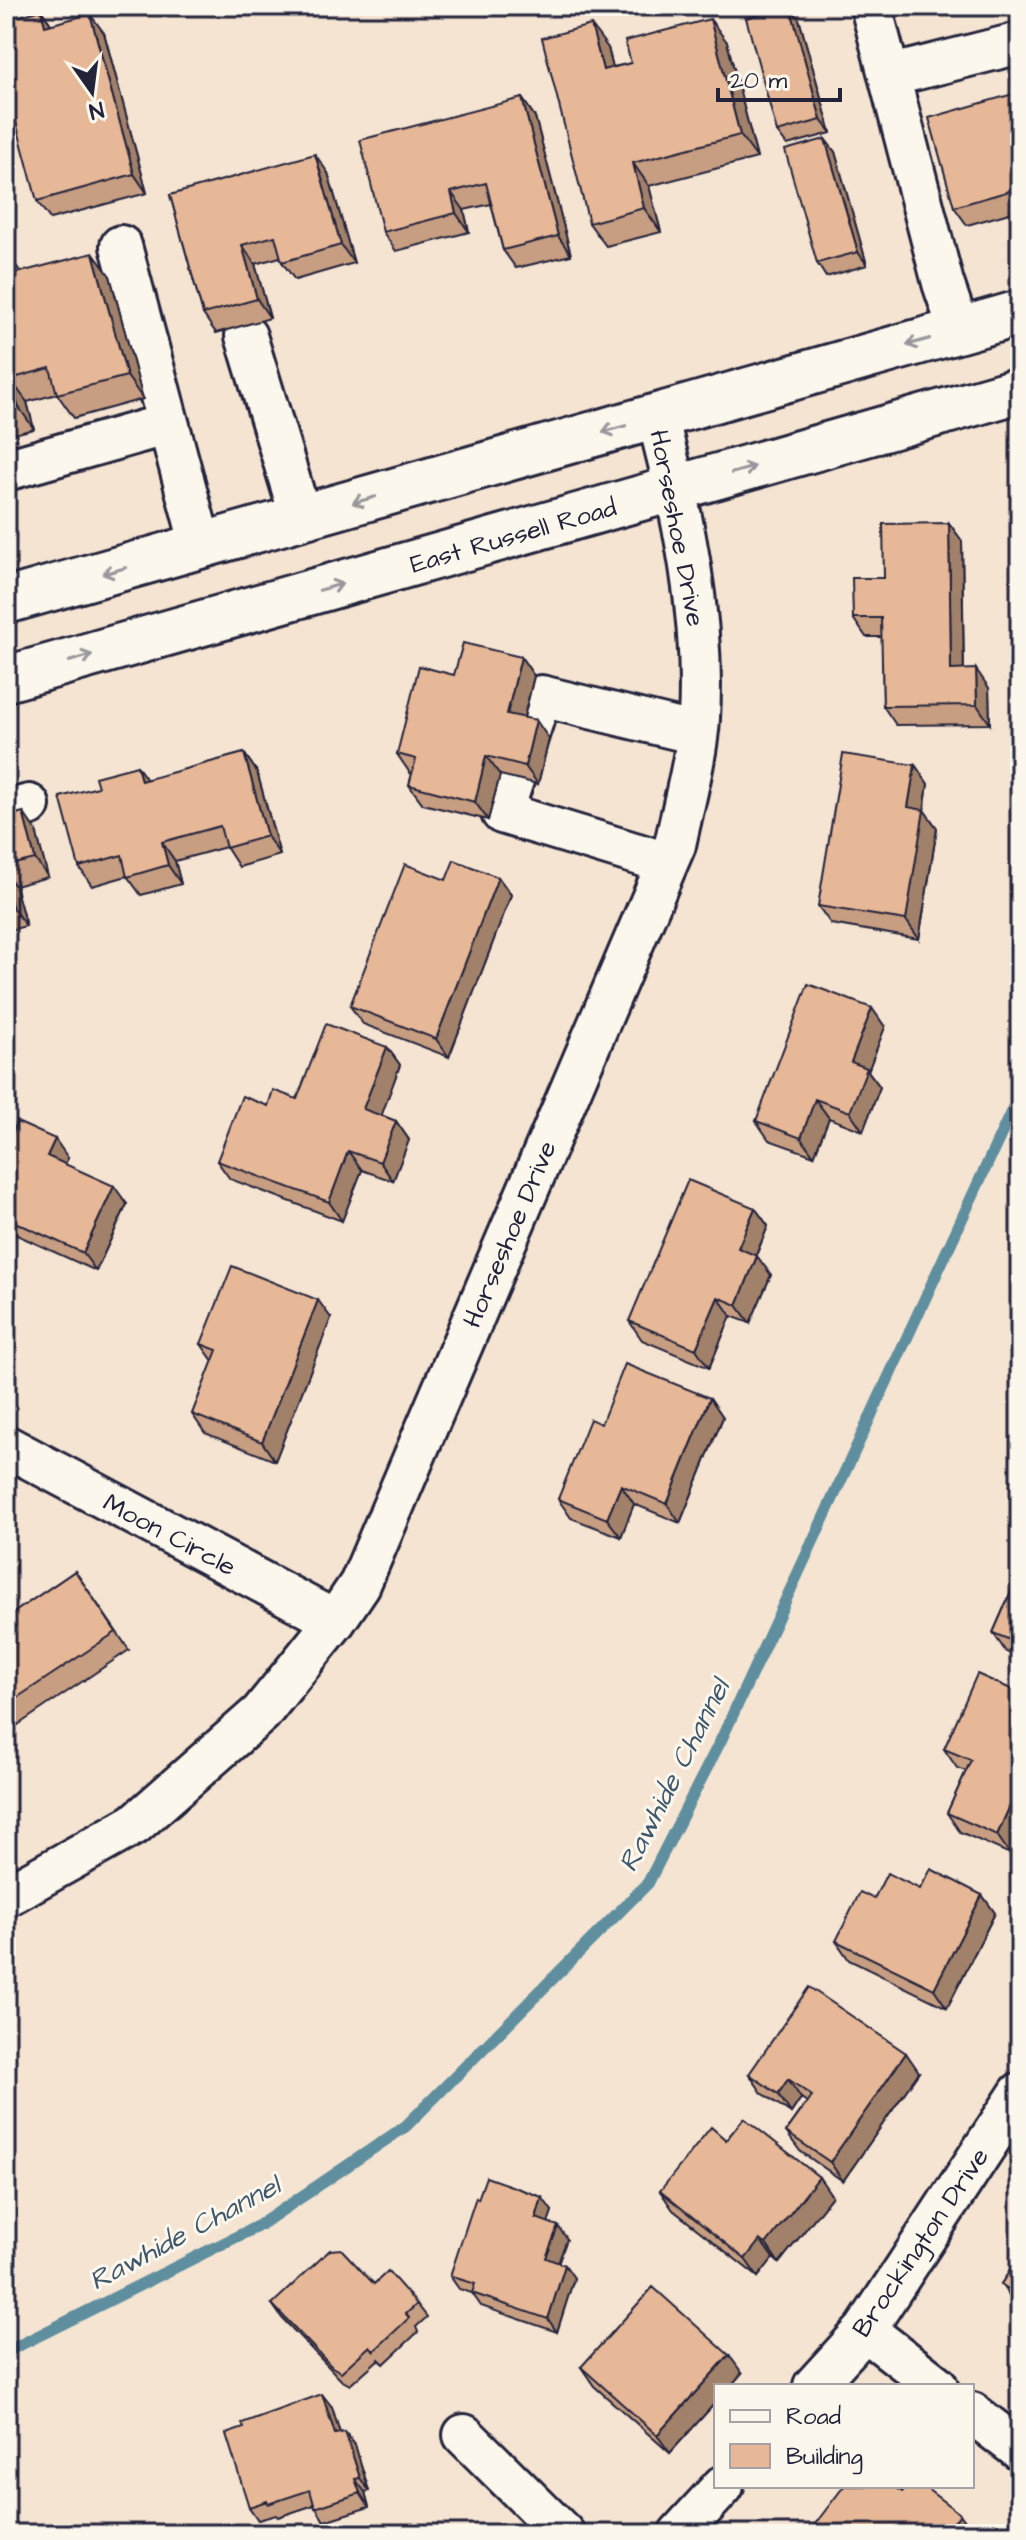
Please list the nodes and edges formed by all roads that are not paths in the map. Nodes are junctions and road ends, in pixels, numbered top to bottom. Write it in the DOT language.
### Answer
graph roads {
  1 [pos="871,6"];
  2 [pos="1020,43"];
  3 [pos="889,76"];
  4 [pos="121,246"];
  5 [pos="1020,313"];
  6 [pos="959,330"];
  7 [pos="246,336"];
  8 [pos="1020,373"];
  9 [pos="1020,390"];
  10 [pos="979,402"];
  11 [pos="657,416"];
  12 [pos="168,424"];
  13 [pos="6,470"];
  14 [pos="676,489"];
  15 [pos="301,518"];
  16 [pos="201,546"];
  17 [pos="6,601"];
  18 [pos="6,679"];
  19 [pos="697,734"];
  20 [pos="667,863"];
  21 [pos="6,1446"];
  22 [pos="335,1621"];
  23 [pos="6,1896"];
  24 [pos="1020,2093"];
  25 [pos="865,2330"];
  26 [pos="816,2384"];
  27 [pos="934,2384"];
  28 [pos="974,2415"];
  29 [pos="464,2435"];
  30 [pos="1020,2450"];
  31 [pos="721,2488"];
  32 [pos="564,2534"];
  33 [pos="679,2534"];
  1 -- 3 [label="street"];
  2 -- 3 [label="street"];
  3 -- 6 [label="street"];
  4 -- 12 [label="street"];
  5 -- 6 [label="main road"];
  6 -- 11 [label="main road, one-way"];
  7 -- 15 [label="street"];
  8 -- 10 [label="main road"];
  9 -- 10 [label="main road, East Russell Road"];
  14 -- 10 [label="main road, East Russell Road, one-way"];
  11 -- 14 [label="street, Horseshoe Drive"];
  11 -- 15 [label="main road, one-way"];
  12 -- 13 [label="street"];
  12 -- 16 [label="street"];
  18 -- 14 [label="main road, East Russell Road, one-way"];
  14 -- 19 [label="street, Horseshoe Drive"];
  15 -- 16 [label="main road"];
  16 -- 17 [label="main road, one-way"];
  19 -- 20 [label="street, Horseshoe Drive"];
  19 -- 20 [label="street"];
  20 -- 22 [label="street, Horseshoe Drive"];
  21 -- 22 [label="street, Moon Circle"];
  22 -- 23 [label="street, Horseshoe Drive"];
  24 -- 25 [label="street, Brockington Drive"];
  25 -- 26 [label="street, Brockington Drive"];
  25 -- 27 [label="street"];
  28 -- 30 [label="street"];
  29 -- 32 [label="street"];
  31 -- 33 [label="street"];
}
